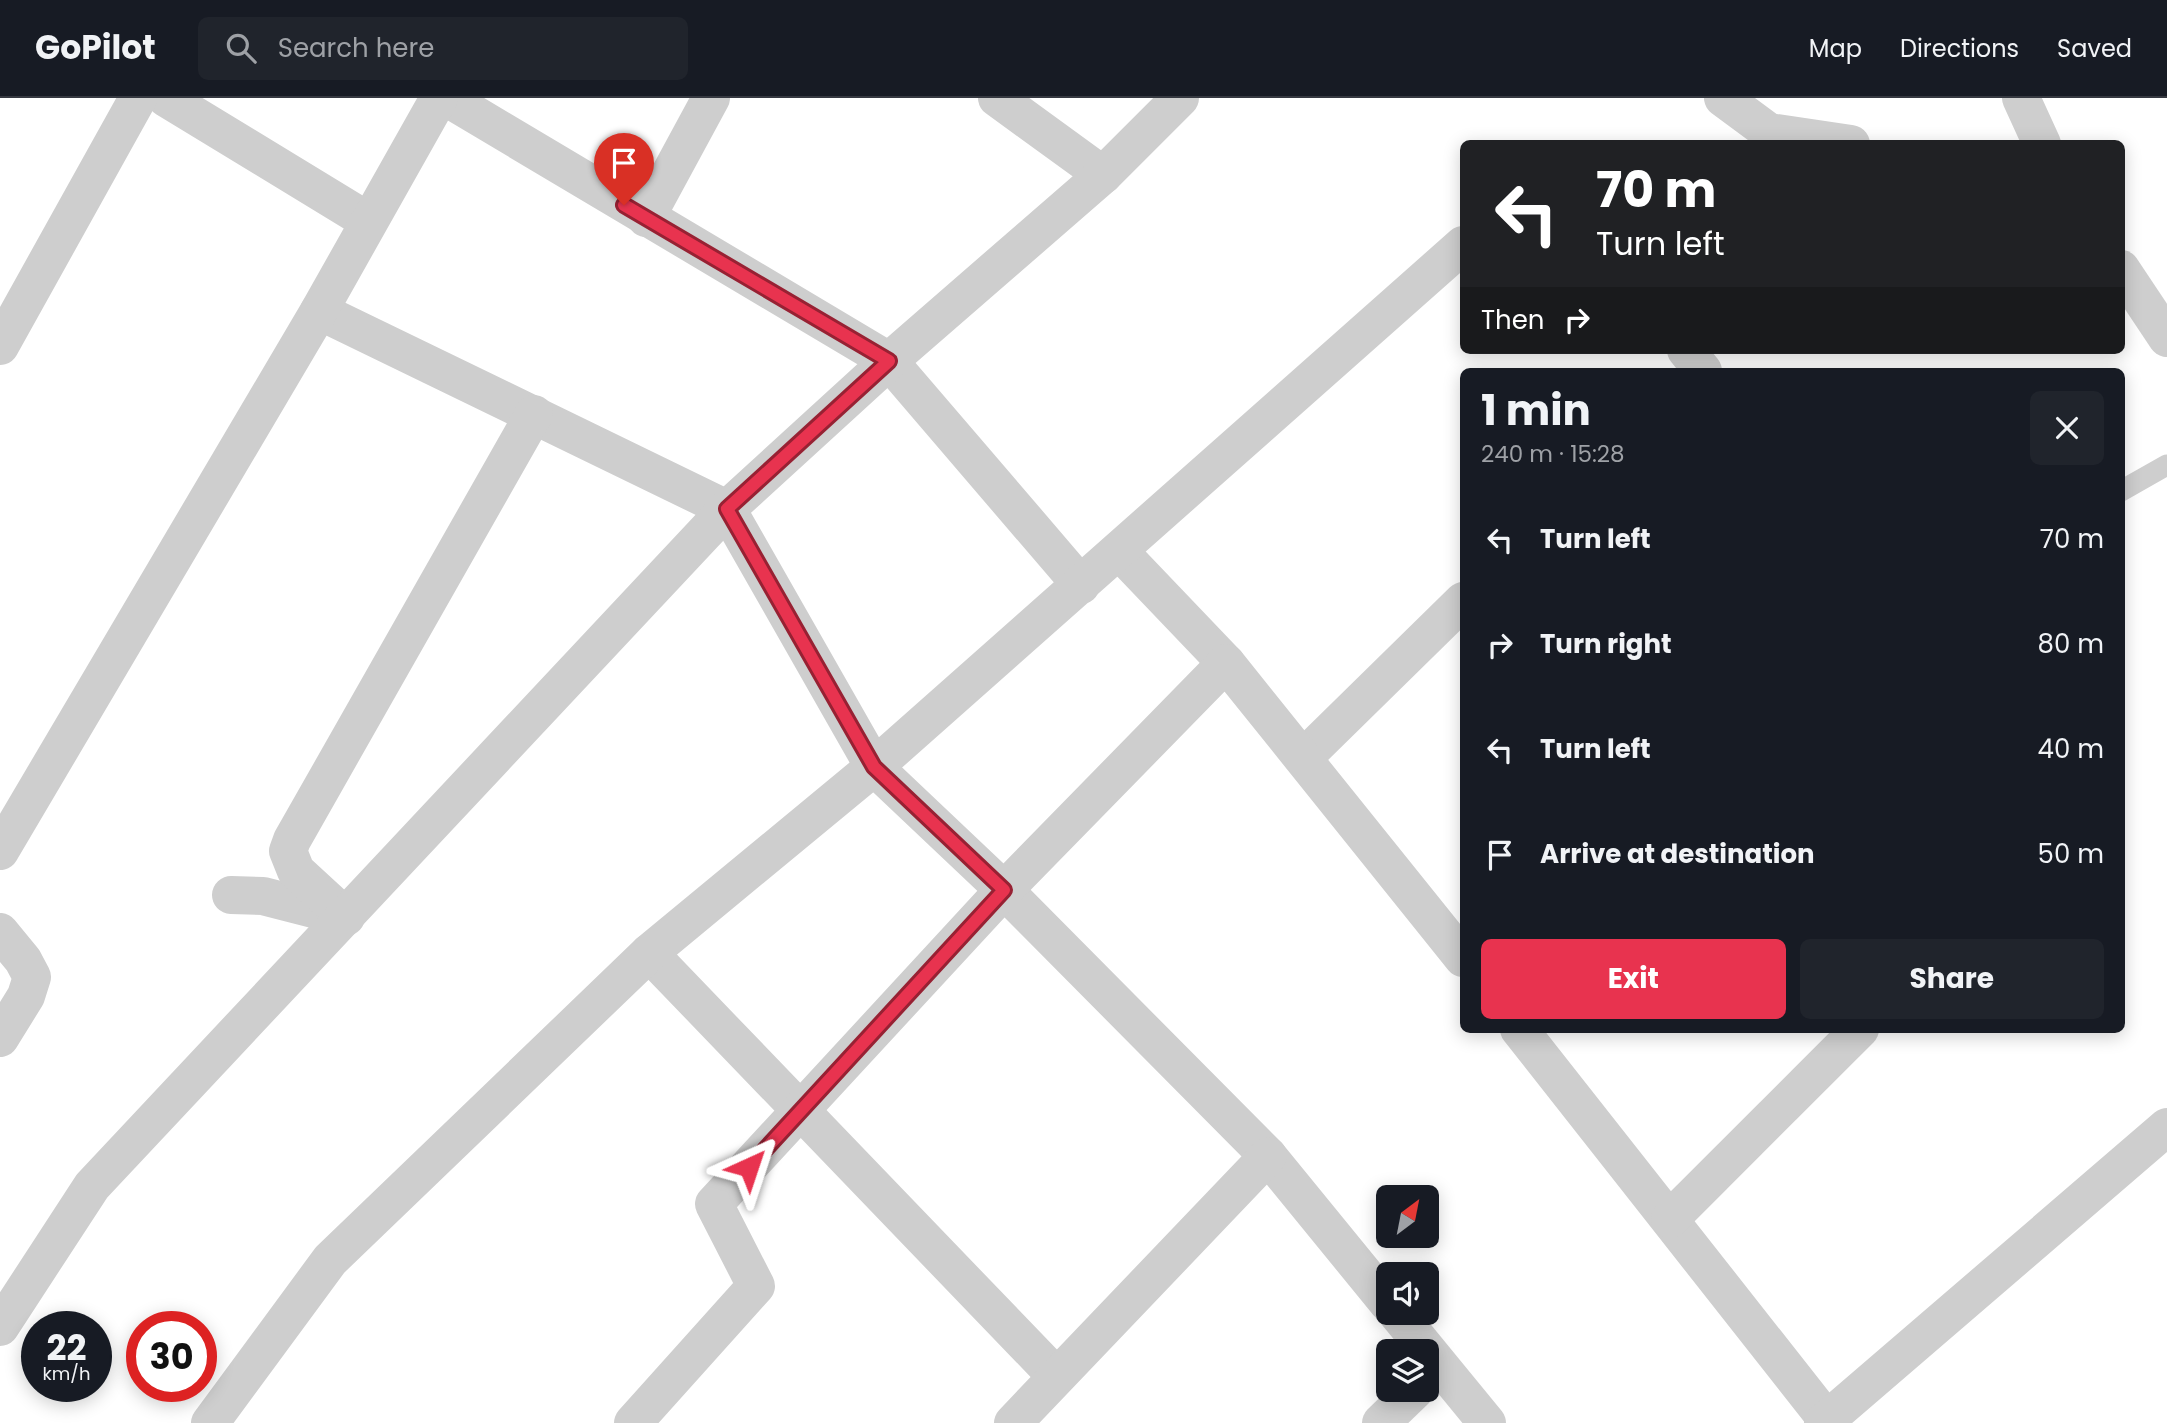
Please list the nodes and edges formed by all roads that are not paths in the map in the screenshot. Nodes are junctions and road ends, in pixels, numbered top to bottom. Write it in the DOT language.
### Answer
graph roads {
  1 [pos="138,98"];
  2 [pos="166,98"];
  3 [pos="439,98"];
  4 [pos="447,98"];
  5 [pos="711,98"];
  6 [pos="997,98"];
  7 [pos="1180,98"];
  8 [pos="1723,98"];
  9 [pos="2021,98"];
  10 [pos="1824,140"];
  11 [pos="2040,140"];
  12 [pos="1103,175"];
  13 [pos="646,218"];
  14 [pos="368,221"];
  15 [pos="1460,248"];
  16 [pos="2125,275"];
  17 [pos="319,311"];
  18 [pos="2167,338"];
  19 [pos="0,346"];
  20 [pos="1689,354"];
  21 [pos="889,361"];
  22 [pos="1701,368"];
  23 [pos="534,414"];
  24 [pos="2167,466"];
  25 [pos="2125,489"];
  26 [pos="727,509"];
  27 [pos="1119,551"];
  28 [pos="1082,585"];
  29 [pos="1460,604"];
  30 [pos="1226,663"];
  31 [pos="1304,757"];
  32 [pos="874,767"];
  33 [pos="0,851"];
  34 [pos="1004,890"];
  35 [pos="231,895"];
  36 [pos="346,917"];
  37 [pos="0,932"];
  38 [pos="649,953"];
  39 [pos="1460,954"];
  40 [pos="1523,1033"];
  41 [pos="1856,1033"];
  42 [pos="0,1038"];
  43 [pos="801,1110"];
  44 [pos="2167,1127"];
  45 [pos="1268,1156"];
  46 [pos="1670,1219"];
  47 [pos="1376,1288"];
  48 [pos="0,1327"];
  49 [pos="1056,1376"];
  50 [pos="1439,1387"];
  51 [pos="1402,1402"];
  52 [pos="1825,1421"];
  53 [pos="210,1423"];
  54 [pos="633,1423"];
  55 [pos="1013,1423"];
  56 [pos="1381,1423"];
  57 [pos="1487,1423"];
  1 -- 19 [label="street"];
  2 -- 14 [label="street"];
  3 -- 14 [label="street"];
  4 -- 13 [label="street"];
  5 -- 13 [label="street"];
  6 -- 12 [label="street"];
  7 -- 12 [label="street"];
  8 -- 10 [label="street"];
  9 -- 11 [label="street"];
  12 -- 21 [label="street"];
  13 -- 21 [label="street"];
  14 -- 17 [label="street"];
  15 -- 27 [label="street"];
  16 -- 18 [label="street"];
  17 -- 23 [label="street"];
  17 -- 33 [label="street"];
  20 -- 22 [label="street"];
  21 -- 26 [label="street"];
  21 -- 28 [label="street"];
  23 -- 26 [label="street"];
  23 -- 36 [label="street"];
  24 -- 25 [label="lane"];
  26 -- 32 [label="street"];
  26 -- 36 [label="street"];
  27 -- 28 [label="street"];
  27 -- 30 [label="street"];
  28 -- 32 [label="street"];
  29 -- 31 [label="street"];
  30 -- 31 [label="street"];
  30 -- 34 [label="street"];
  31 -- 39 [label="street"];
  32 -- 34 [label="street"];
  32 -- 38 [label="street"];
  34 -- 43 [label="street"];
  34 -- 45 [label="street"];
  35 -- 36 [label="street"];
  36 -- 48 [label="street"];
  37 -- 42 [label="street"];
  38 -- 43 [label="street"];
  38 -- 53 [label="street"];
  40 -- 46 [label="street"];
  41 -- 46 [label="street"];
  43 -- 49 [label="street"];
  43 -- 54 [label="street"];
  44 -- 52 [label="street"];
  45 -- 47 [label="street"];
  45 -- 49 [label="street"];
  46 -- 52 [label="street"];
  49 -- 55 [label="street"];
  50 -- 57 [label="street"];
  51 -- 56 [label="street"];
}
